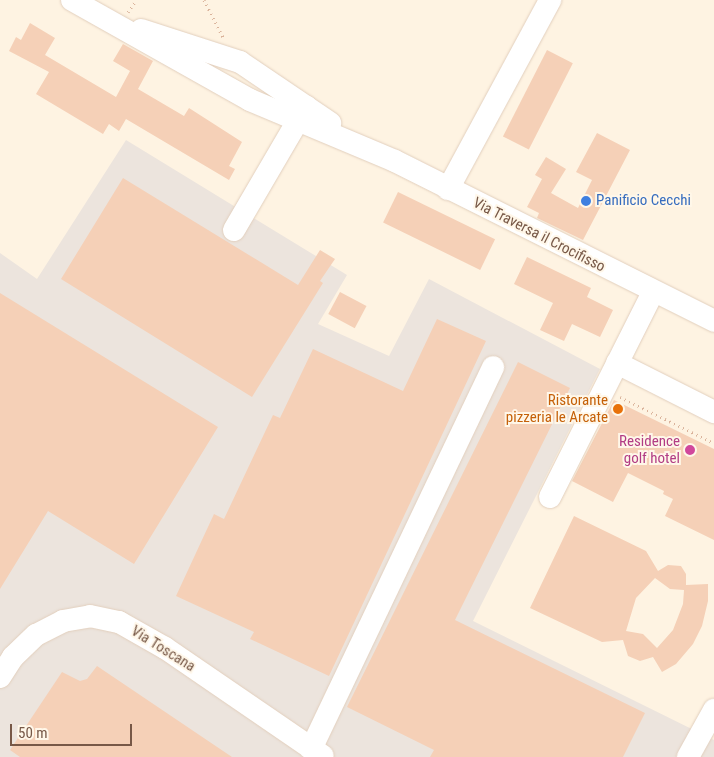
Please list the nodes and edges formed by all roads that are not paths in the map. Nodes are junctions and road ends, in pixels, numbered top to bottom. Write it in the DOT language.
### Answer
graph roads {
  1 [pos="72,0"];
  2 [pos="550,0"];
  3 [pos="175,49"];
  4 [pos="262,77"];
  5 [pos="250,100"];
  6 [pos="302,113"];
  7 [pos="448,189"];
  8 [pos="234,230"];
  9 [pos="653,292"];
  10 [pos="714,321"];
  11 [pos="617,363"];
  12 [pos="493,367"];
  13 [pos="714,412"];
  14 [pos="550,497"];
  15 [pos="0,677"];
  16 [pos="714,710"];
  17 [pos="318,753"];
  18 [pos="688,757"];
  1 -- 3 [label="street, Via Traversa il Crocifisso"];
  2 -- 7 [label="street"];
  3 -- 4 [label="street, Via Traversa il Crocifisso"];
  3 -- 5 [label="street, Via Traversa il Crocifisso"];
  4 -- 5 [label="street"];
  4 -- 6 [label="street, Via Traversa il Crocifisso"];
  5 -- 6 [label="street, Via Traversa il Crocifisso"];
  6 -- 7 [label="street, Via Traversa il Crocifisso"];
  6 -- 8 [label="street"];
  7 -- 9 [label="street, Via Traversa il Crocifisso"];
  9 -- 10 [label="street, Via Traversa il Crocifisso"];
  9 -- 11 [label="street"];
  11 -- 13 [label="street"];
  11 -- 14 [label="street"];
  12 -- 17 [label="street"];
  15 -- 17 [label="street, Via Toscana"];
  16 -- 18 [label="street"];
}
